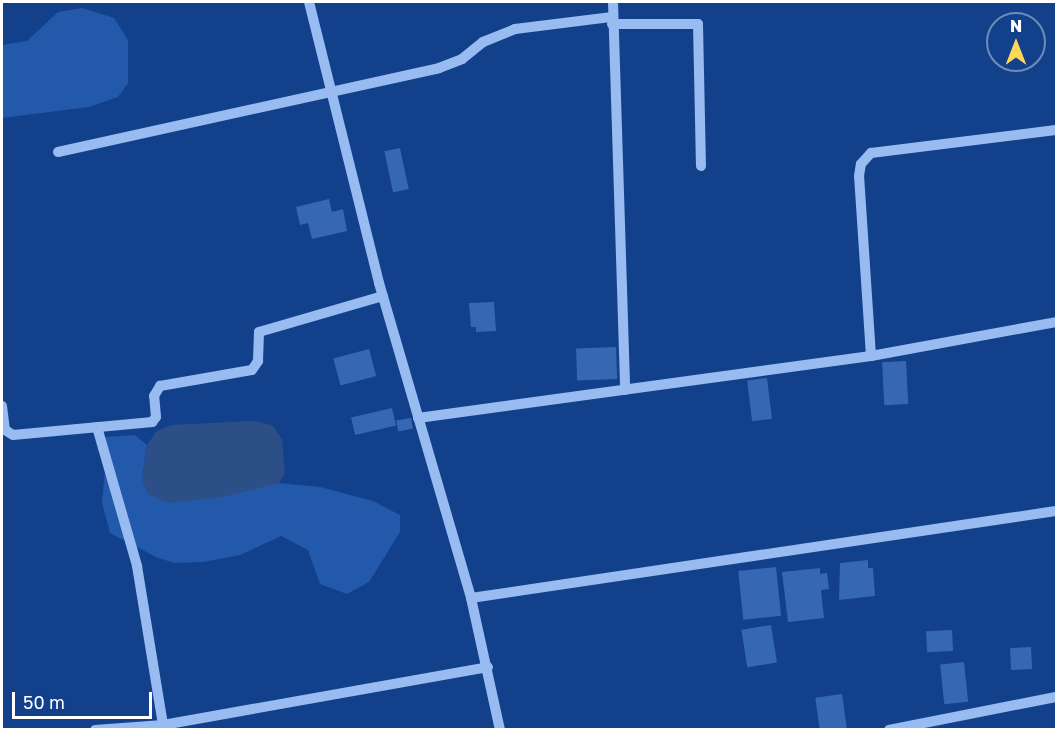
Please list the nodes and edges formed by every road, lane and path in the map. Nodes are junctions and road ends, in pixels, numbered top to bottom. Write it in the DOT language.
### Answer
graph roads {
  1 [pos="309,2"];
  2 [pos="613,2"];
  3 [pos="612,20"];
  4 [pos="330,91"];
  5 [pos="1056,130"];
  6 [pos="58,152"];
  7 [pos="701,166"];
  8 [pos="383,296"];
  9 [pos="1056,322"];
  10 [pos="871,356"];
  11 [pos="625,390"];
  12 [pos="2,406"];
  13 [pos="418,418"];
  14 [pos="97,427"];
  15 [pos="1056,511"];
  16 [pos="471,598"];
  17 [pos="488,667"];
  18 [pos="1056,697"];
  19 [pos="163,725"];
  20 [pos="95,729"];
  21 [pos="500,729"];
  22 [pos="889,729"];
  1 -- 4 [label="street"];
  2 -- 3 [label="street"];
  3 -- 4 [label="street"];
  3 -- 7 [label="street"];
  3 -- 11 [label="street"];
  4 -- 6 [label="street"];
  4 -- 8 [label="street"];
  5 -- 10 [label="street"];
  8 -- 13 [label="street"];
  8 -- 14 [label="street"];
  9 -- 10 [label="street"];
  10 -- 11 [label="street"];
  11 -- 13 [label="street"];
  12 -- 14 [label="street"];
  13 -- 16 [label="street"];
  14 -- 19 [label="street"];
  15 -- 16 [label="street"];
  16 -- 17 [label="street"];
  17 -- 19 [label="street"];
  17 -- 21 [label="street"];
  18 -- 22 [label="street"];
  19 -- 20 [label="street"];
}
